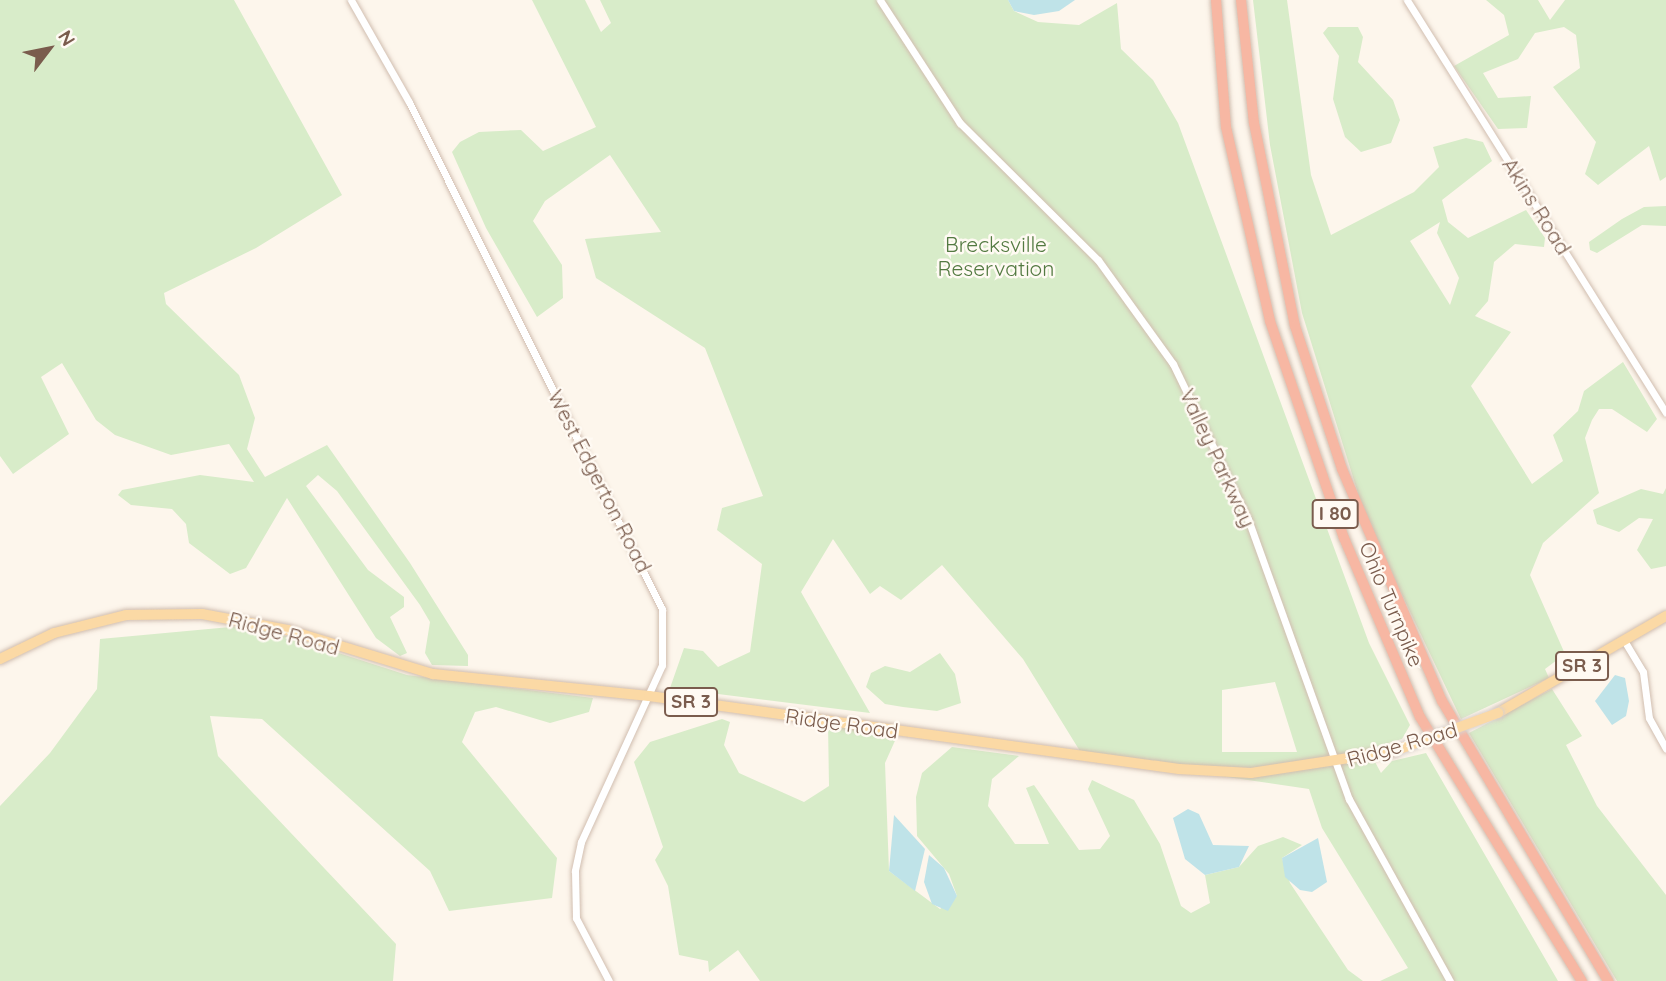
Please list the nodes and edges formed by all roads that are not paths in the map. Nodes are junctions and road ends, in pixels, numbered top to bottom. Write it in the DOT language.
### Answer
graph roads {
  1 [pos="351,0"];
  2 [pos="880,0"];
  3 [pos="1216,0"];
  4 [pos="1241,0"];
  5 [pos="1407,0"];
  6 [pos="1666,413"];
  7 [pos="1666,617"];
  8 [pos="1625,642"];
  9 [pos="0,659"];
  10 [pos="649,696"];
  11 [pos="1666,749"];
  12 [pos="1336,763"];
  13 [pos="609,981"];
  14 [pos="1450,981"];
  15 [pos="1582,981"];
  16 [pos="1608,981"];
  1 -- 10 [label="street, West Edgerton Road"];
  2 -- 12 [label="street, Valley Parkway"];
  3 -- 15 [label="highway, Ohio Turnpike / I 80"];
  4 -- 16 [label="highway, Ohio Turnpike / I 80"];
  5 -- 6 [label="street, Akins Road"];
  7 -- 8 [label="main road, Ridge Road / SR 3"];
  8 -- 11 [label="street"];
  8 -- 12 [label="main road, Ridge Road / SR 3, bridge"];
  9 -- 10 [label="main road, Ridge Road / SR 3"];
  10 -- 12 [label="main road, Ridge Road / SR 3"];
  10 -- 13 [label="street, West Edgerton Road"];
  12 -- 14 [label="street, Valley Parkway"];
}
